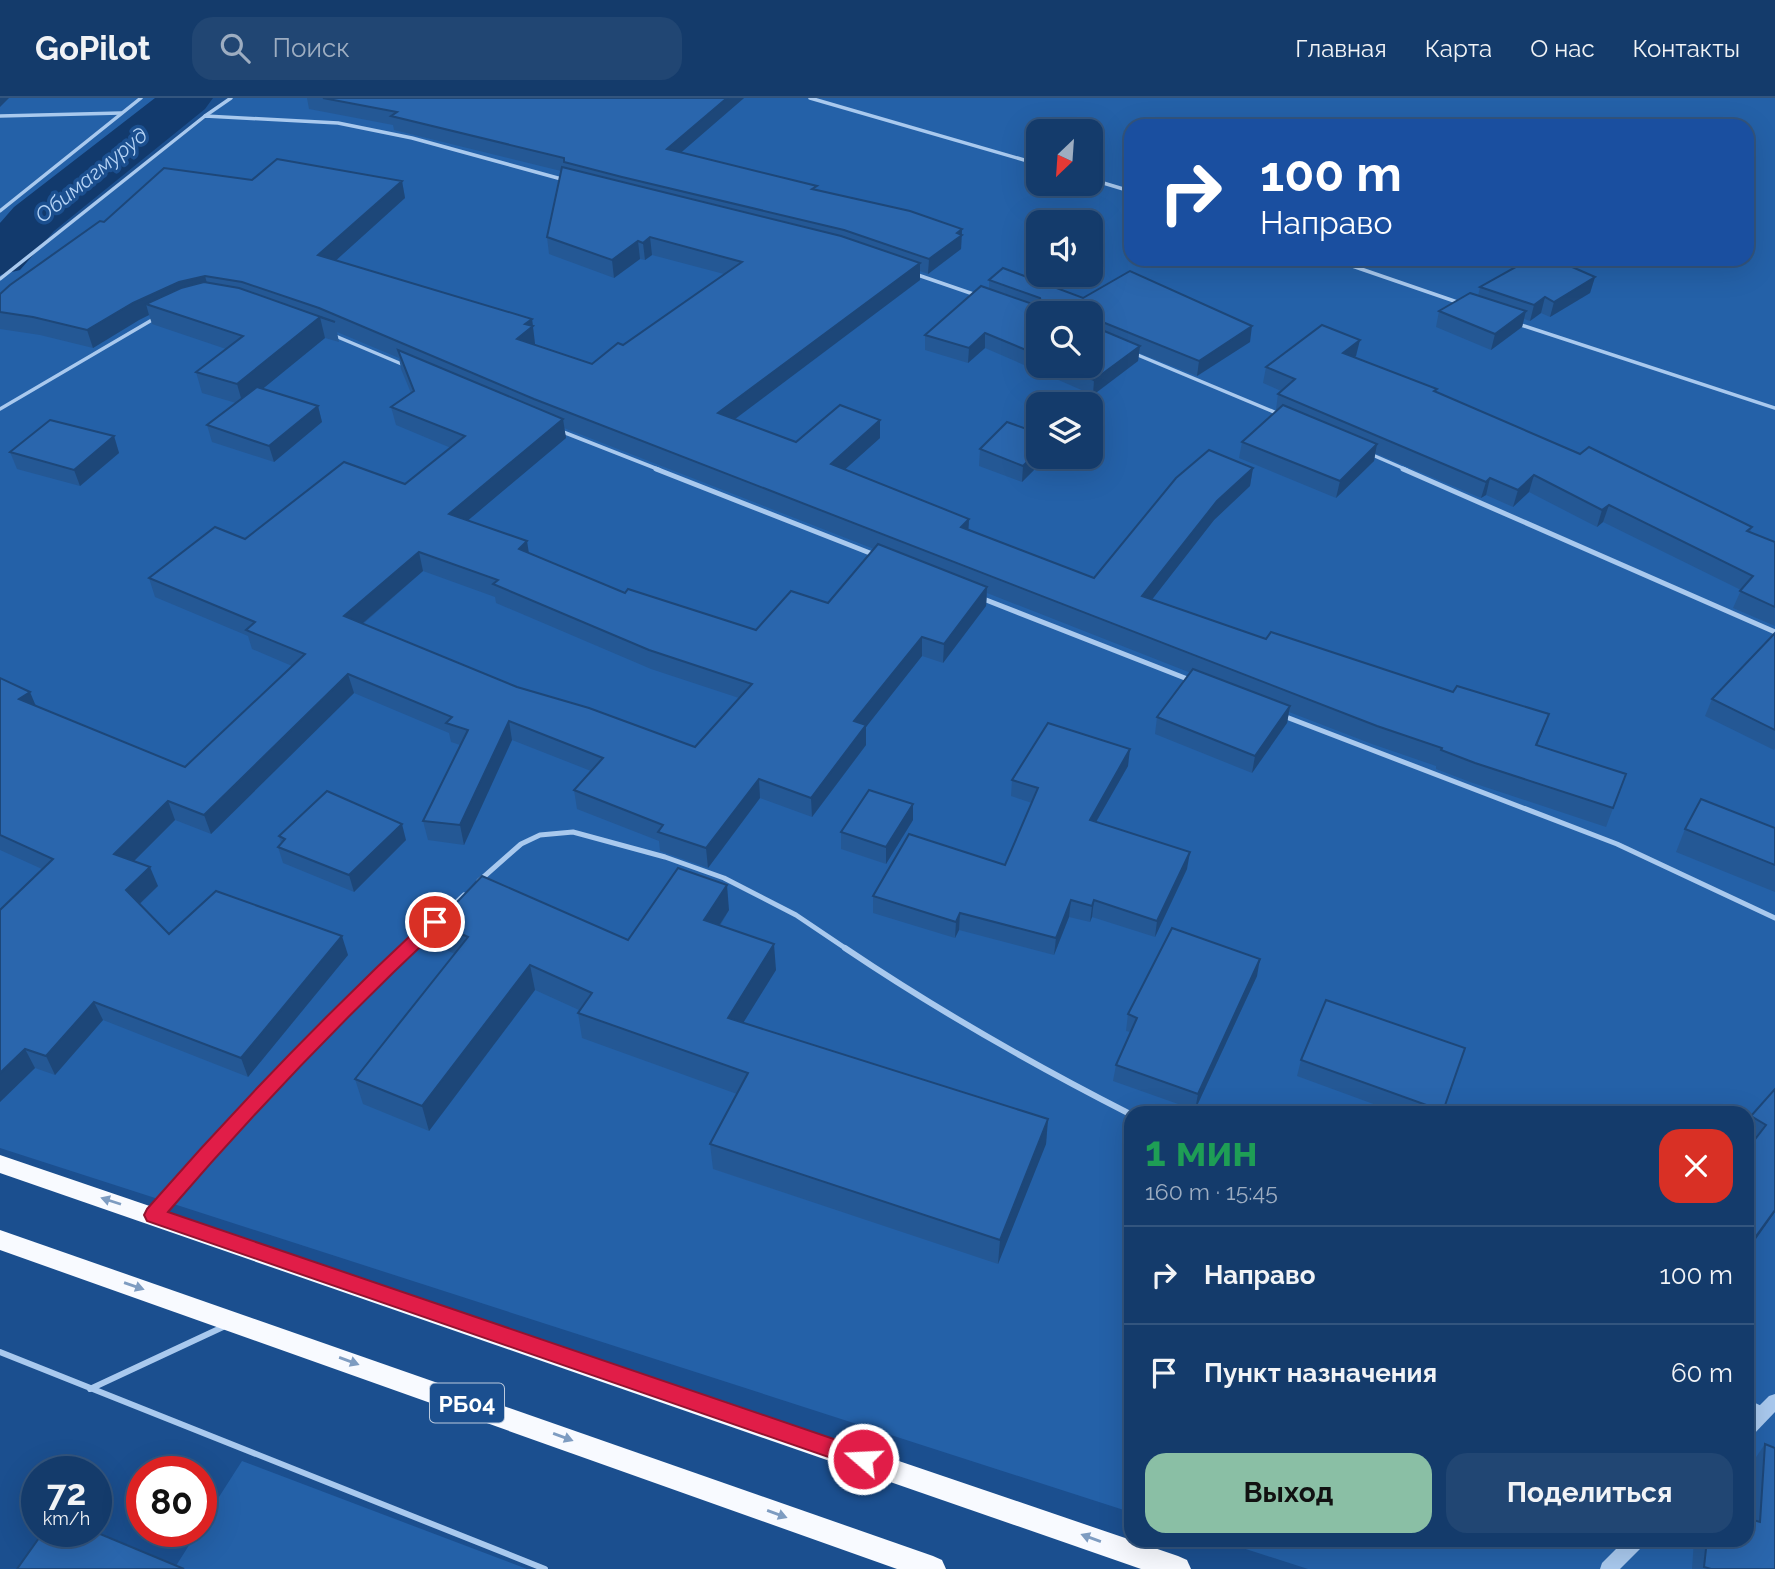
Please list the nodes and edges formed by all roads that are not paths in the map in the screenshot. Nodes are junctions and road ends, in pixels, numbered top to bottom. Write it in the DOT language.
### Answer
graph roads {
  1 [pos="141,98"];
  2 [pos="231,98"];
  3 [pos="810,98"];
  4 [pos="121,113"];
  5 [pos="205,116"];
  6 [pos="0,117"];
  7 [pos="1026,161"];
  8 [pos="570,181"];
  9 [pos="1103,183"];
  10 [pos="1124,189"];
  11 [pos="0,211"];
  12 [pos="1352,266"];
  13 [pos="908,272"];
  14 [pos="0,279"];
  15 [pos="986,299"];
  16 [pos="1466,306"];
  17 [pos="163,314"];
  18 [pos="1508,320"];
  19 [pos="322,330"];
  20 [pos="1132,352"];
  21 [pos="410,368"];
  22 [pos="1775,408"];
  23 [pos="0,409"];
  24 [pos="1281,415"];
  25 [pos="548,426"];
  26 [pos="1356,447"];
  27 [pos="883,558"];
  28 [pos="971,594"];
  29 [pos="1775,632"];
  30 [pos="1199,683"];
  31 [pos="1274,713"];
  32 [pos="1775,918"];
  33 [pos="1124,1111"];
  34 [pos="0,1164"];
  35 [pos="154,1215"];
  36 [pos="0,1240"];
  37 [pos="236,1321"];
  38 [pos="0,1352"];
  39 [pos="90,1389"];
  40 [pos="1770,1406"];
  41 [pos="1754,1423"];
  42 [pos="1630,1547"];
  43 [pos="545,1569"];
  44 [pos="933,1569"];
  45 [pos="1178,1569"];
  46 [pos="1608,1569"];
  1 -- 4 [label="lane"];
  2 -- 5 [label="lane"];
  3 -- 7 [label="lane"];
  4 -- 6 [label="lane"];
  4 -- 11 [label="lane"];
  5 -- 8 [label="lane"];
  5 -- 14 [label="lane"];
  9 -- 10 [label="lane"];
  12 -- 16 [label="lane"];
  13 -- 15 [label="lane"];
  17 -- 23 [label="lane"];
  18 -- 22 [label="lane"];
  19 -- 21 [label="lane"];
  20 -- 24 [label="lane"];
  25 -- 27 [label="lane"];
  26 -- 29 [label="lane"];
  28 -- 30 [label="lane"];
  31 -- 32 [label="lane"];
  33 -- 35 [label="lane"];
  35 -- 34 [label="highway, one-way"];
  45 -- 35 [label="highway, one-way"];
  36 -- 37 [label="highway, РБ04, one-way"];
  37 -- 39 [label="lane"];
  37 -- 44 [label="highway, РБ04, one-way"];
  38 -- 39 [label="lane"];
  39 -- 43 [label="lane"];
  40 -- 41 [label="street"];
  42 -- 46 [label="street"];
}
